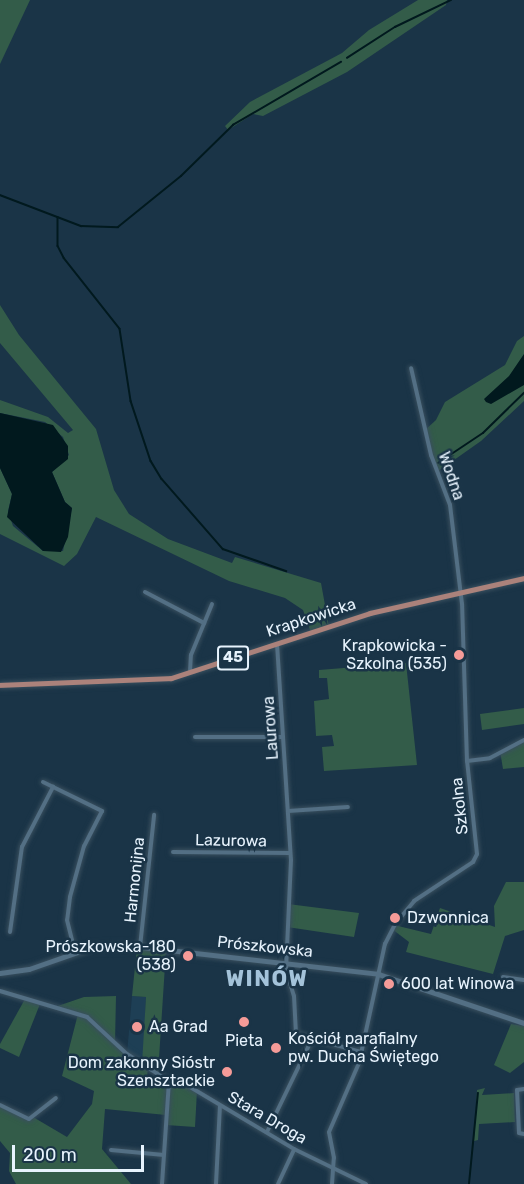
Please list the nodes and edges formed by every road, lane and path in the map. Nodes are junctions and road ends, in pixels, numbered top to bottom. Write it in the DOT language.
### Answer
graph roads {
  1 [pos="411,368"];
  2 [pos="524,578"];
  3 [pos="145,592"];
  4 [pos="460,592"];
  5 [pos="212,604"];
  6 [pos="204,623"];
  7 [pos="277,644"];
  8 [pos="190,673"];
  9 [pos="0,685"];
  10 [pos="195,737"];
  11 [pos="283,737"];
  12 [pos="524,740"];
  13 [pos="467,761"];
  14 [pos="43,782"];
  15 [pos="54,787"];
  16 [pos="348,807"];
  17 [pos="288,811"];
  18 [pos="154,815"];
  19 [pos="172,852"];
  20 [pos="290,853"];
  21 [pos="10,932"];
  22 [pos="140,947"];
  23 [pos="75,952"];
  24 [pos="286,963"];
  25 [pos="0,973"];
  26 [pos="378,974"];
  27 [pos="503,977"];
  28 [pos="524,980"];
  29 [pos="0,991"];
  30 [pos="524,1023"];
  31 [pos="312,1039"];
  32 [pos="361,1052"];
  33 [pos="169,1082"];
  34 [pos="524,1089"];
  35 [pos="56,1098"];
  36 [pos="0,1105"];
  37 [pos="220,1105"];
  38 [pos="267,1132"];
  39 [pos="524,1134"];
  40 [pos="294,1149"];
  41 [pos="111,1150"];
  42 [pos="164,1155"];
  43 [pos="334,1166"];
  44 [pos="162,1184"];
  45 [pos="216,1184"];
  46 [pos="279,1184"];
  47 [pos="332,1184"];
  48 [pos="366,1184"];
  1 -- 4 [label="street, Wodna"];
  2 -- 4 [label="main road, Krapkowicka / 45"];
  3 -- 6 [label="street"];
  4 -- 7 [label="main road, Krapkowicka / 45"];
  4 -- 13 [label="street, Szkolna"];
  5 -- 6 [label="street"];
  6 -- 8 [label="street"];
  7 -- 8 [label="main road, Krapkowicka / 45"];
  7 -- 11 [label="street, Laurowa"];
  8 -- 9 [label="main road, Krapkowicka / 45"];
  10 -- 11 [label="street"];
  11 -- 17 [label="street, Laurowa"];
  12 -- 13 [label="street"];
  13 -- 26 [label="street, Szkolna"];
  14 -- 15 [label="street"];
  15 -- 21 [label="street"];
  15 -- 23 [label="street"];
  16 -- 17 [label="street"];
  17 -- 20 [label="street, Laurowa"];
  18 -- 22 [label="street, Harmonijna"];
  19 -- 20 [label="street, Lazurowa"];
  20 -- 24 [label="street, Laurowa"];
  22 -- 23 [label="main road, Prószkowska"];
  22 -- 24 [label="main road, Prószkowska"];
  23 -- 25 [label="main road, Prószkowska"];
  24 -- 26 [label="main road, Prószkowska"];
  24 -- 31 [label="street, Laurowa"];
  26 -- 30 [label="main road, Prószkowska"];
  26 -- 32 [label="street"];
  27 -- 28 [label="street"];
  29 -- 33 [label="street, Stara Droga"];
  31 -- 32 [label="street"];
  31 -- 38 [label="street"];
  32 -- 43 [label="street"];
  33 -- 37 [label="street, Stara Droga"];
  33 -- 42 [label="street"];
  34 -- 39 [label="street"];
  35 -- 36 [label="street"];
  37 -- 38 [label="street, Stara Droga"];
  37 -- 45 [label="street"];
  38 -- 40 [label="street, Stara Droga"];
  40 -- 43 [label="street, Stara Droga"];
  40 -- 46 [label="street"];
  41 -- 42 [label="street"];
  42 -- 44 [label="street"];
  43 -- 47 [label="street"];
  43 -- 48 [label="street, Stara Droga"];
}
